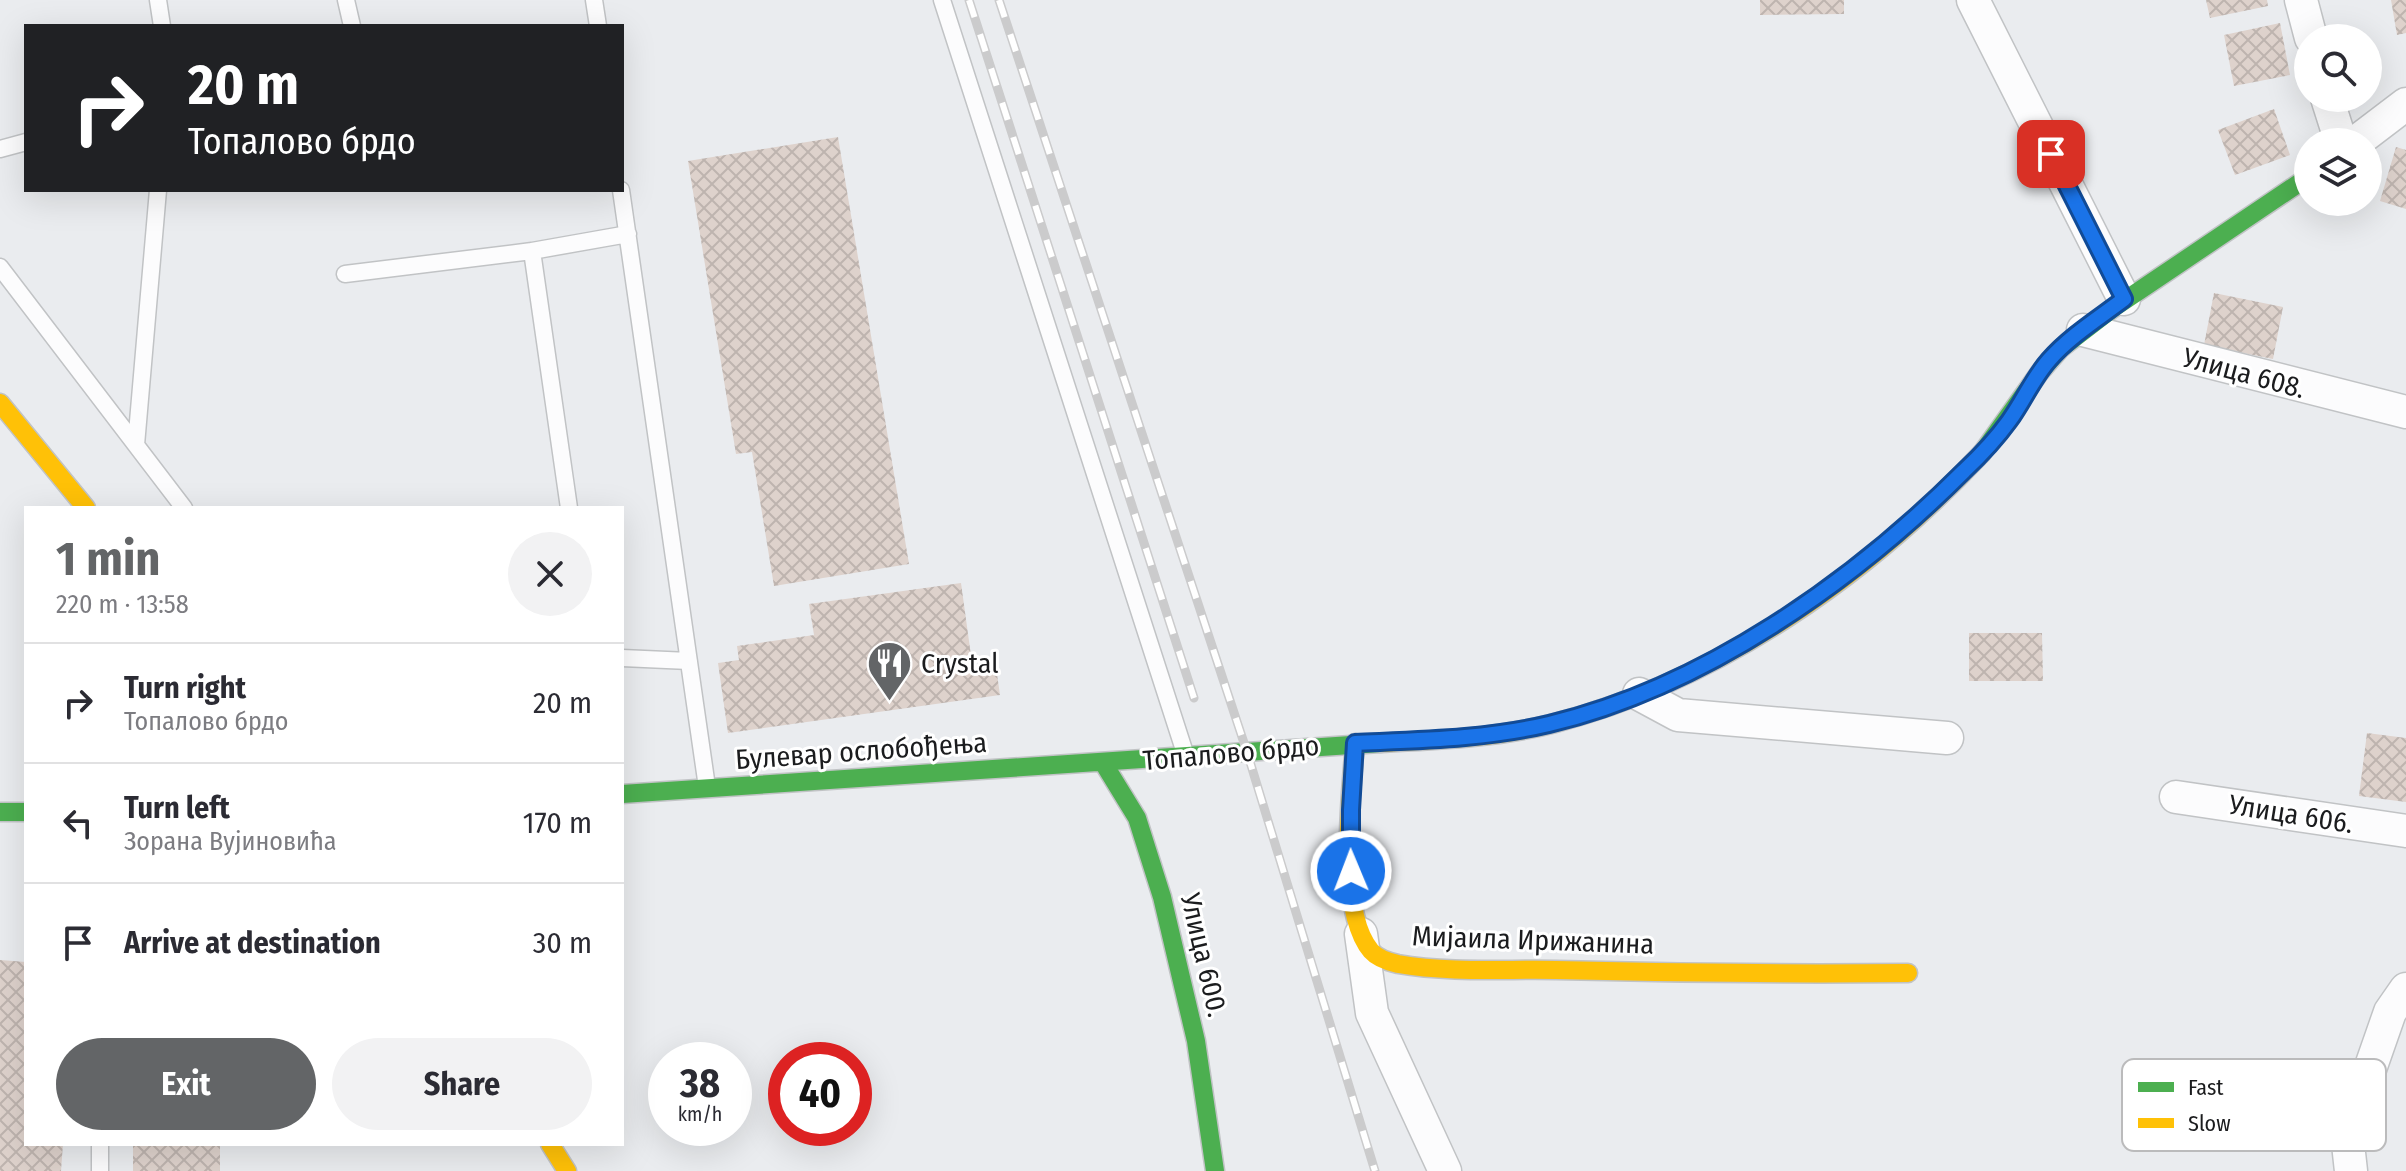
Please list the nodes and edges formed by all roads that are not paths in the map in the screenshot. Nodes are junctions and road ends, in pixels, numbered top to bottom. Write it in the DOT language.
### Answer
graph roads {
  1 [pos="158,0"];
  2 [pos="346,0"];
  3 [pos="594,0"];
  4 [pos="942,0"];
  5 [pos="1973,0"];
  6 [pos="2301,0"];
  7 [pos="162,24"];
  8 [pos="352,24"];
  9 [pos="598,24"];
  10 [pos="2307,24"];
  11 [pos="2406,104"];
  12 [pos="2374,128"];
  13 [pos="24,143"];
  14 [pos="0,149"];
  15 [pos="2294,186"];
  16 [pos="158,192"];
  17 [pos="621,192"];
  18 [pos="628,234"];
  19 [pos="532,251"];
  20 [pos="0,267"];
  21 [pos="345,274"];
  22 [pos="2124,299"];
  23 [pos="2083,330"];
  24 [pos="0,403"];
  25 [pos="2406,412"];
  26 [pos="136,445"];
  27 [pos="63,480"];
  28 [pos="70,506"];
  29 [pos="84,506"];
  30 [pos="182,506"];
  31 [pos="569,506"];
  32 [pos="624,658"];
  33 [pos="689,661"];
  34 [pos="1639,694"];
  35 [pos="1947,738"];
  36 [pos="1355,743"];
  37 [pos="1187,758"];
  38 [pos="1104,764"];
  39 [pos="707,789"];
  40 [pos="624,794"];
  41 [pos="2176,797"];
  42 [pos="0,812"];
  43 [pos="24,812"];
  44 [pos="2406,831"];
  45 [pos="1361,934"];
  46 [pos="1908,973"];
  47 [pos="2406,989"];
  48 [pos="2374,1059"];
  49 [pos="100,1146"];
  50 [pos="551,1146"];
  51 [pos="2349,1151"];
  52 [pos="100,1171"];
  53 [pos="567,1171"];
  54 [pos="1215,1171"];
  55 [pos="1445,1171"];
  56 [pos="2351,1171"];
  1 -- 7 [label="lane"];
  2 -- 8 [label="lane"];
  3 -- 9 [label="lane"];
  4 -- 37 [label="lane"];
  5 -- 22 [label="street"];
  6 -- 10 [label="street"];
  11 -- 12 [label="street"];
  13 -- 14 [label="lane"];
  15 -- 22 [label="street, Топалово брдо"];
  16 -- 26 [label="lane"];
  17 -- 18 [label="lane"];
  18 -- 19 [label="lane"];
  18 -- 33 [label="lane"];
  19 -- 21 [label="lane"];
  19 -- 31 [label="lane"];
  20 -- 26 [label="lane"];
  22 -- 23 [label="street, Топалово брдо"];
  23 -- 25 [label="street, Улица 608."];
  23 -- 34 [label="street, Топалово брдо"];
  24 -- 27 [label="street"];
  26 -- 30 [label="lane"];
  27 -- 28 [label="street"];
  27 -- 29 [label="street"];
  32 -- 33 [label="lane"];
  33 -- 39 [label="lane"];
  34 -- 35 [label="street"];
  34 -- 36 [label="street, Топалово брдо"];
  36 -- 37 [label="street, Топалово брдо"];
  36 -- 45 [label="street"];
  37 -- 38 [label="street, Топалово брдо"];
  38 -- 39 [label="street, Булевар ослобођења"];
  38 -- 54 [label="street, Улица 600."];
  39 -- 40 [label="street, Булевар ослобођења"];
  41 -- 44 [label="street, Улица 606."];
  42 -- 43 [label="street"];
  45 -- 46 [label="street, Мијаила Ирижанина"];
  45 -- 55 [label="street"];
  47 -- 48 [label="street"];
  49 -- 52 [label="lane"];
  50 -- 53 [label="street"];
  51 -- 56 [label="street"];
}
